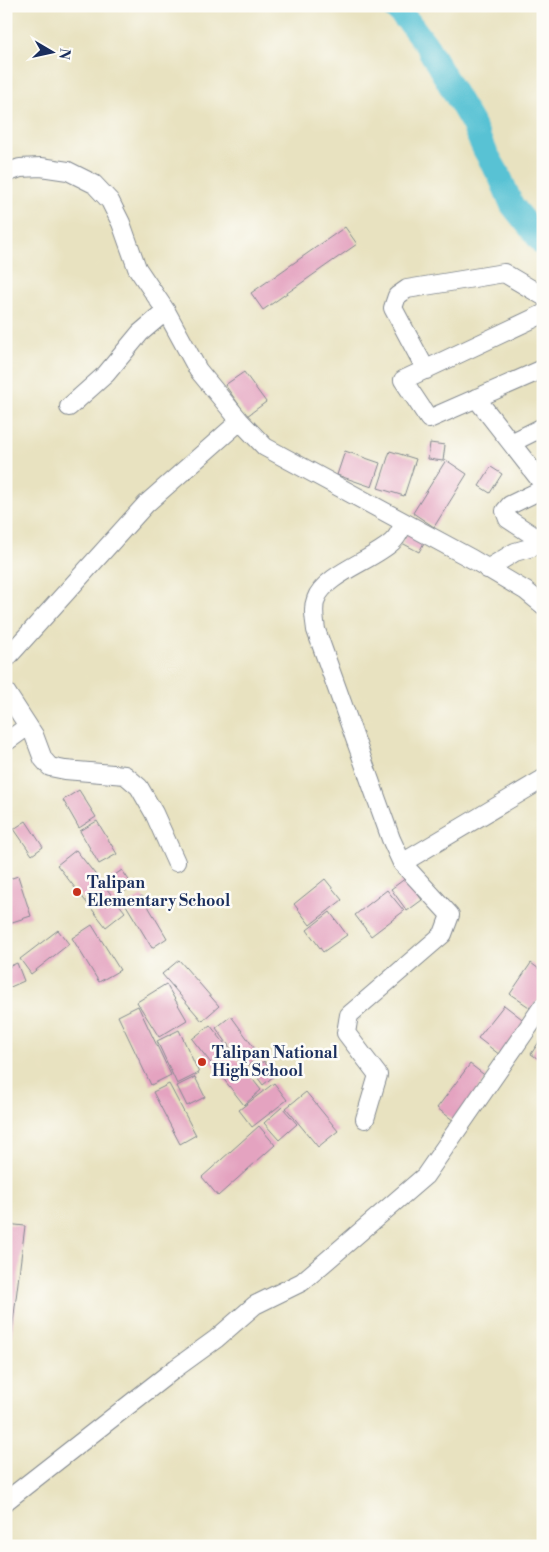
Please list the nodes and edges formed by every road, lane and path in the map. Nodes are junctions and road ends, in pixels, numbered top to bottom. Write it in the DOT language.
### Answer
graph roads {
  1 [pos="6,173"];
  2 [pos="543,296"];
  3 [pos="166,311"];
  4 [pos="543,314"];
  5 [pos="543,369"];
  6 [pos="426,370"];
  7 [pos="476,398"];
  8 [pos="70,408"];
  9 [pos="240,421"];
  10 [pos="543,427"];
  11 [pos="511,443"];
  12 [pos="543,484"];
  13 [pos="543,489"];
  14 [pos="404,523"];
  15 [pos="543,543"];
  16 [pos="487,569"];
  17 [pos="543,604"];
  18 [pos="6,659"];
  19 [pos="6,692"];
  20 [pos="28,726"];
  21 [pos="6,742"];
  22 [pos="543,779"];
  23 [pos="176,862"];
  24 [pos="402,862"];
  25 [pos="543,1006"];
  26 [pos="365,1119"];
  27 [pos="6,1501"];
  1 -- 3 [label="street"];
  2 -- 6 [label="street"];
  3 -- 8 [label="street"];
  3 -- 9 [label="street"];
  4 -- 6 [label="street"];
  5 -- 7 [label="street"];
  6 -- 7 [label="street"];
  7 -- 11 [label="street"];
  9 -- 14 [label="street"];
  9 -- 18 [label="street"];
  10 -- 11 [label="street"];
  11 -- 12 [label="street"];
  13 -- 15 [label="street"];
  14 -- 16 [label="street"];
  14 -- 24 [label="street"];
  15 -- 16 [label="street"];
  16 -- 17 [label="street"];
  19 -- 20 [label="street"];
  20 -- 21 [label="street"];
  20 -- 23 [label="street"];
  22 -- 24 [label="street"];
  24 -- 26 [label="street"];
  25 -- 27 [label="street"];
}
